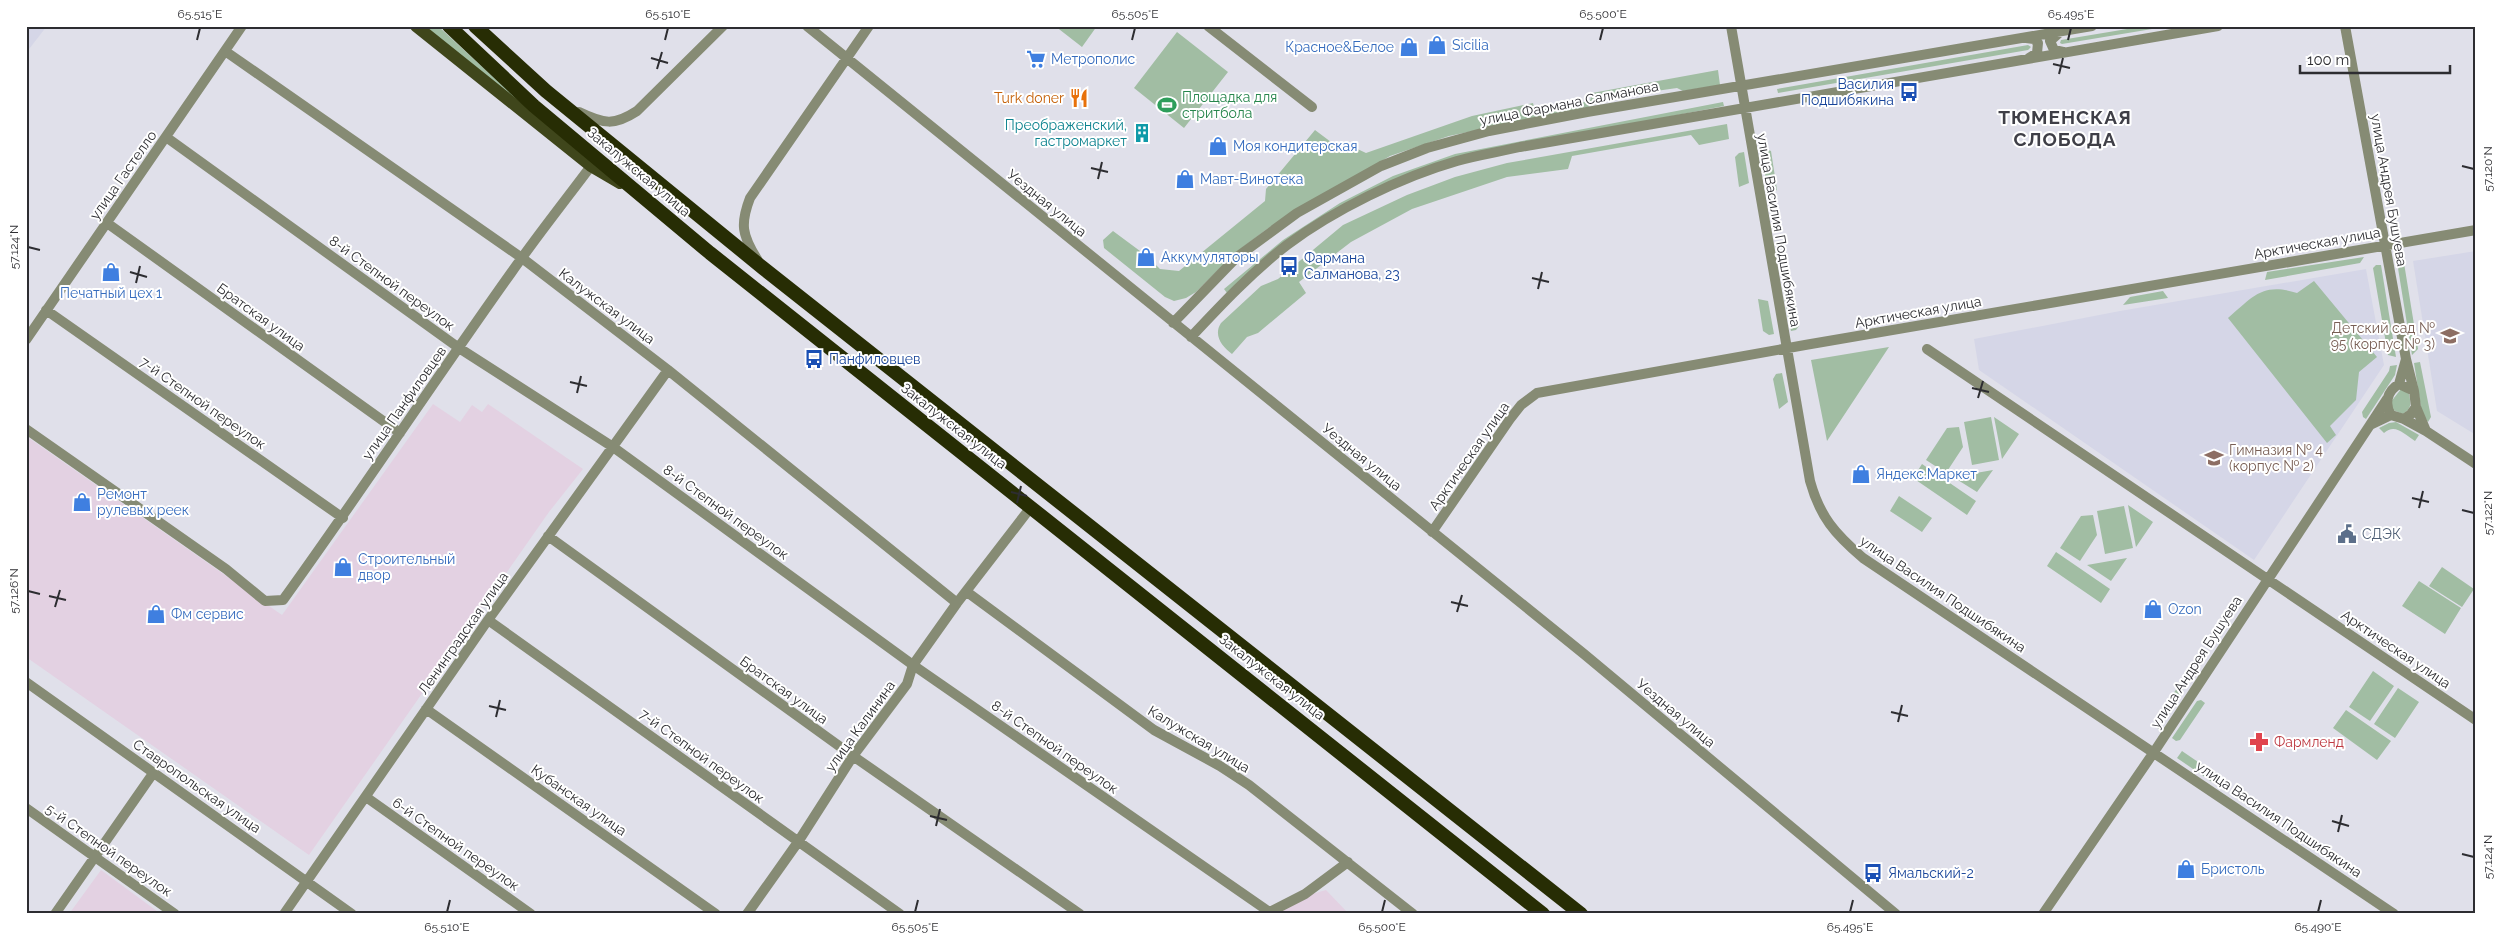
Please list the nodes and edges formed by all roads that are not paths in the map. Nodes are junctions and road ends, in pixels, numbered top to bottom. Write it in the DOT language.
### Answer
graph roads {
  1 [pos="242,26"];
  2 [pos="416,26"];
  3 [pos="449,26"];
  4 [pos="475,26"];
  5 [pos="723,26"];
  6 [pos="807,26"];
  7 [pos="869,26"];
  8 [pos="1208,26"];
  9 [pos="1730,26"];
  10 [pos="2092,26"];
  11 [pos="2218,26"];
  12 [pos="2345,26"];
  13 [pos="2061,31"];
  14 [pos="2025,38"];
  15 [pos="225,51"];
  16 [pos="2064,52"];
  17 [pos="847,58"];
  18 [pos="2028,58"];
  19 [pos="1741,86"];
  20 [pos="562,104"];
  21 [pos="1312,107"];
  22 [pos="1745,108"];
  23 [pos="166,137"];
  24 [pos="591,166"];
  25 [pos="641,195"];
  26 [pos="107,224"];
  27 [pos="2476,230"];
  28 [pos="2384,245"];
  29 [pos="522,258"];
  30 [pos="763,268"];
  31 [pos="46,310"];
  32 [pos="1173,323"];
  33 [pos="1191,337"];
  34 [pos="26,340"];
  35 [pos="459,348"];
  36 [pos="1786,349"];
  37 [pos="1927,349"];
  38 [pos="2406,359"];
  39 [pos="668,370"];
  40 [pos="2399,384"];
  41 [pos="2414,391"];
  42 [pos="2387,398"];
  43 [pos="2416,407"];
  44 [pos="2391,415"];
  45 [pos="2404,419"];
  46 [pos="2370,425"];
  47 [pos="26,429"];
  48 [pos="2426,431"];
  49 [pos="400,433"];
  50 [pos="613,448"];
  51 [pos="2476,464"];
  52 [pos="1031,507"];
  53 [pos="343,518"];
  54 [pos="1432,532"];
  55 [pos="548,536"];
  56 [pos="2267,578"];
  57 [pos="967,592"];
  58 [pos="957,603"];
  59 [pos="488,620"];
  60 [pos="913,664"];
  61 [pos="26,682"];
  62 [pos="426,709"];
  63 [pos="2476,720"];
  64 [pos="2154,752"];
  65 [pos="853,756"];
  66 [pos="154,772"];
  67 [pos="366,797"];
  68 [pos="26,808"];
  69 [pos="798,842"];
  70 [pos="96,856"];
  71 [pos="1348,862"];
  72 [pos="307,881"];
  73 [pos="1267,912"];
  74 [pos="55,914"];
  75 [pos="175,914"];
  76 [pos="284,914"];
  77 [pos="352,914"];
  78 [pos="531,914"];
  79 [pos="716,914"];
  80 [pos="747,914"];
  81 [pos="900,914"];
  82 [pos="1080,914"];
  83 [pos="1412,914"];
  84 [pos="1543,914"];
  85 [pos="1581,914"];
  86 [pos="1896,914"];
  87 [pos="2044,914"];
  88 [pos="2394,914"];
  1 -- 15 [label="street, улица Гастелло"];
  2 -- 24 [label="main road"];
  3 -- 25 [label="highway, Закалужская улица"];
  4 -- 20 [label="highway"];
  5 -- 20 [label="street"];
  6 -- 17 [label="street, Уездная улица"];
  7 -- 17 [label="street"];
  8 -- 21 [label="street"];
  9 -- 19 [label="street, улица Василия Подшибякина"];
  10 -- 13 [label="street, улица Фармана Салманова"];
  11 -- 16 [label="street"];
  12 -- 28 [label="street, улица Андрея Бушуева"];
  13 -- 14 [label="street, улица Фармана Салманова"];
  13 -- 16 [label="street"];
  14 -- 18 [label="street"];
  14 -- 19 [label="street, улица Фармана Салманова"];
  15 -- 23 [label="street, улица Гастелло"];
  15 -- 29 [label="street, Калужская улица"];
  16 -- 18 [label="street"];
  17 -- 30 [label="street"];
  17 -- 32 [label="street, Уездная улица"];
  18 -- 22 [label="street"];
  19 -- 22 [label="street, улица Василия Подшибякина"];
  19 -- 32 [label="street, улица Фармана Салманова"];
  20 -- 30 [label="highway"];
  22 -- 33 [label="street"];
  22 -- 36 [label="street, улица Василия Подшибякина"];
  23 -- 26 [label="street, улица Гастелло"];
  23 -- 35 [label="street, 8-й Степной переулок"];
  24 -- 25 [label="main road"];
  24 -- 29 [label="street, улица Панфиловцев"];
  25 -- 52 [label="highway, Закалужская улица"];
  26 -- 31 [label="street, улица Гастелло"];
  26 -- 49 [label="street, Братская улица"];
  27 -- 28 [label="street, Арктическая улица"];
  28 -- 36 [label="street, Арктическая улица"];
  28 -- 38 [label="street, улица Андрея Бушуева"];
  29 -- 35 [label="street, улица Панфиловцев"];
  29 -- 39 [label="street, Калужская улица"];
  30 -- 85 [label="highway"];
  31 -- 34 [label="street, улица Гастелло"];
  31 -- 53 [label="street, 7-й Степной переулок"];
  32 -- 33 [label="street, Уездная улица"];
  33 -- 54 [label="street, Уездная улица"];
  35 -- 49 [label="street, улица Панфиловцев"];
  35 -- 50 [label="street, 8-й Степной переулок"];
  36 -- 54 [label="street, Арктическая улица"];
  36 -- 64 [label="street, улица Василия Подшибякина"];
  37 -- 56 [label="street, Арктическая улица"];
  38 -- 40 [label="street"];
  38 -- 41 [label="street, улица Андрея Бушуева"];
  39 -- 50 [label="street, Ленинградская улица"];
  39 -- 58 [label="street, Калужская улица"];
  40 -- 41 [label="street"];
  40 -- 42 [label="street"];
  41 -- 43 [label="street"];
  42 -- 44 [label="street"];
  42 -- 46 [label="street, улица Андрея Бушуева"];
  43 -- 45 [label="street"];
  43 -- 48 [label="street"];
  44 -- 45 [label="street"];
  44 -- 46 [label="street"];
  45 -- 48 [label="street"];
  46 -- 56 [label="street, улица Андрея Бушуева"];
  47 -- 53 [label="street, улица Панфиловцев"];
  48 -- 51 [label="street"];
  49 -- 53 [label="street, улица Панфиловцев"];
  50 -- 55 [label="street, Ленинградская улица"];
  50 -- 60 [label="street, 8-й Степной переулок"];
  52 -- 57 [label="street, улица Калинина"];
  52 -- 84 [label="highway, Закалужская улица"];
  54 -- 86 [label="street, Уездная улица"];
  55 -- 59 [label="street, Ленинградская улица"];
  55 -- 65 [label="street, Братская улица"];
  56 -- 63 [label="street, Арктическая улица"];
  56 -- 64 [label="street, улица Андрея Бушуева"];
  57 -- 58 [label="street, улица Калинина"];
  57 -- 71 [label="street, Калужская улица"];
  58 -- 60 [label="street, улица Калинина"];
  59 -- 62 [label="street, Ленинградская улица"];
  59 -- 69 [label="street, 7-й Степной переулок"];
  60 -- 65 [label="street, улица Калинина"];
  60 -- 73 [label="street, 8-й Степной переулок"];
  61 -- 66 [label="street, Ставропольская улица"];
  62 -- 67 [label="street, Ленинградская улица"];
  62 -- 79 [label="street, Кубанская улица"];
  64 -- 87 [label="street, улица Андрея Бушуева"];
  64 -- 88 [label="street, улица Василия Подшибякина"];
  65 -- 69 [label="street, улица Калинина"];
  65 -- 82 [label="street, Братская улица"];
  66 -- 70 [label="street"];
  66 -- 72 [label="street, Ставропольская улица"];
  67 -- 72 [label="street, Ленинградская улица"];
  67 -- 78 [label="street, 6-й Степной переулок"];
  68 -- 70 [label="street, 5-й Степной переулок"];
  69 -- 80 [label="street, улица Калинина"];
  69 -- 81 [label="street, 7-й Степной переулок"];
  70 -- 74 [label="street"];
  70 -- 75 [label="street, 5-й Степной переулок"];
  71 -- 73 [label="street"];
  71 -- 83 [label="street, Калужская улица"];
  72 -- 76 [label="street, Ленинградская улица"];
  72 -- 77 [label="street, Ставропольская улица"];
}
